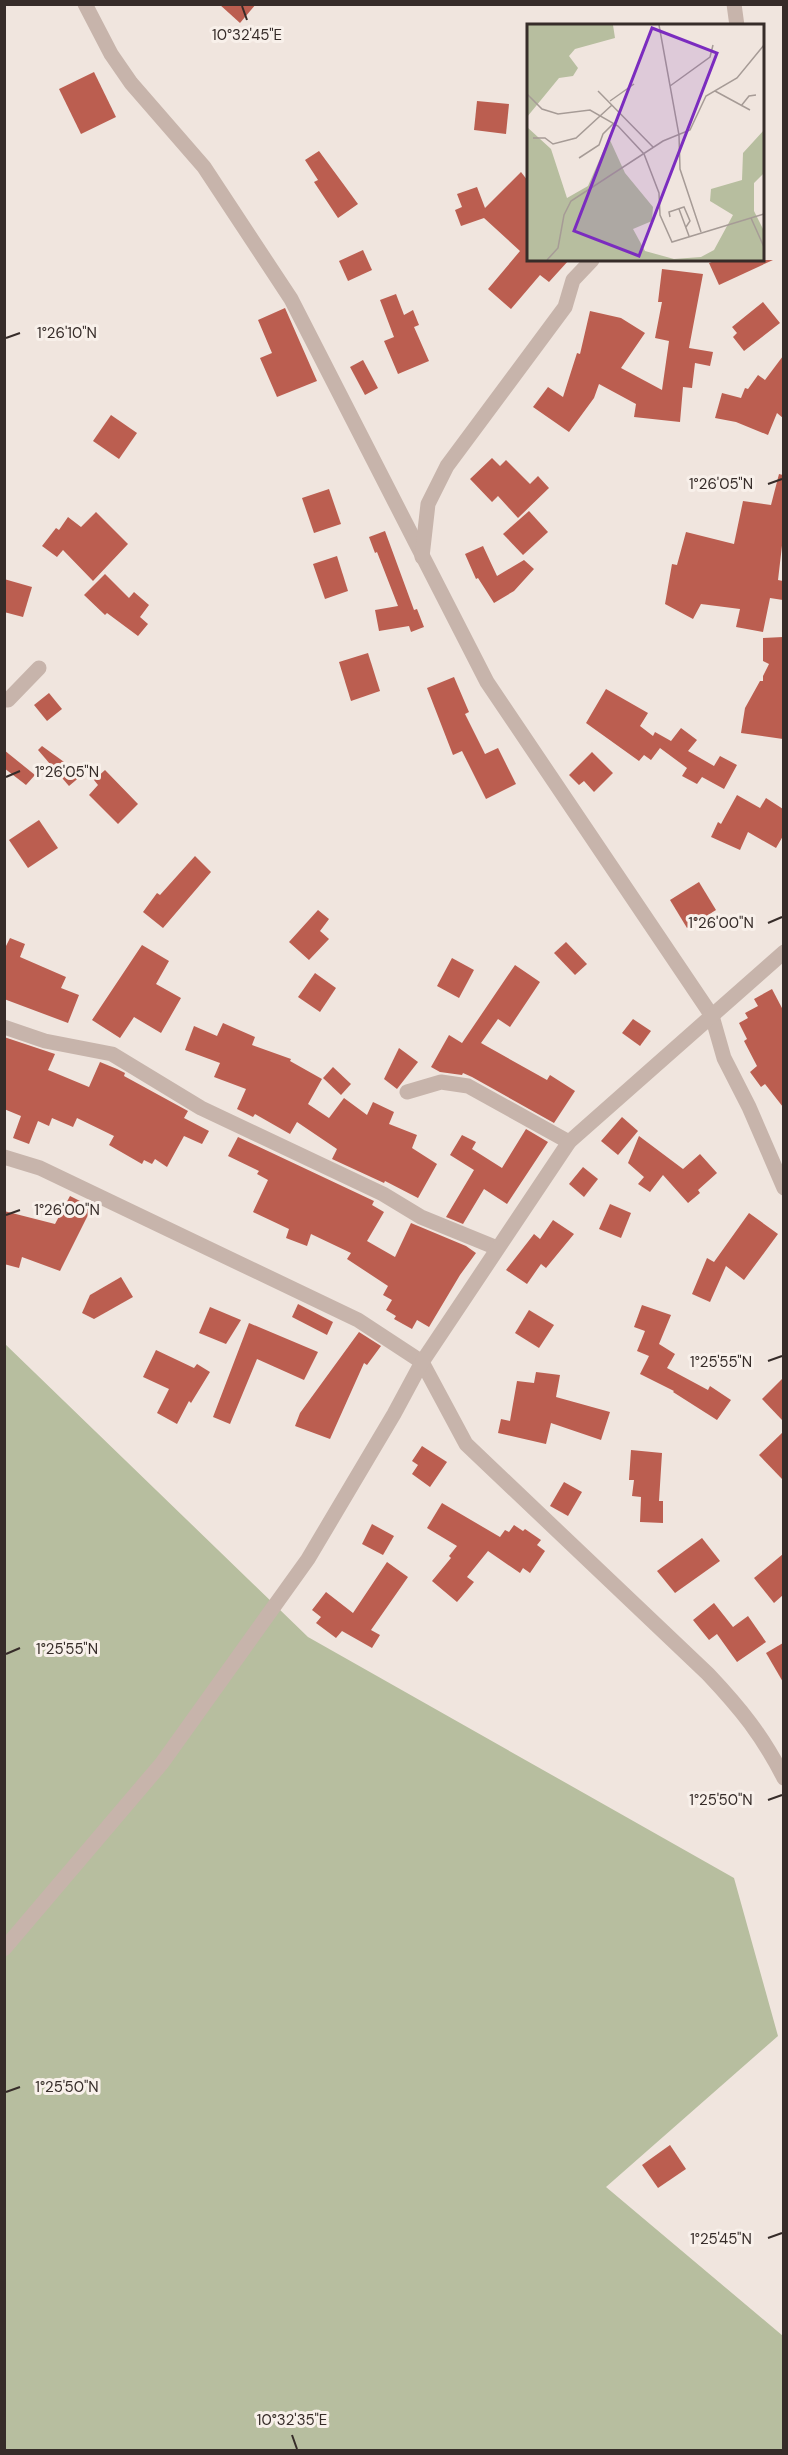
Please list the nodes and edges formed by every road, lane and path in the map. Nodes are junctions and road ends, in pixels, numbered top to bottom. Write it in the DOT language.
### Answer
graph roads {
  1 [pos="85,4"];
  2 [pos="734,4"];
  3 [pos="737,24"];
  4 [pos="591,261"];
  5 [pos="422,557"];
  6 [pos="39,668"];
  7 [pos="4,700"];
  8 [pos="783,952"];
  9 [pos="712,1016"];
  10 [pos="4,1027"];
  11 [pos="408,1092"];
  12 [pos="569,1142"];
  13 [pos="4,1157"];
  14 [pos="783,1188"];
  15 [pos="497,1248"];
  16 [pos="422,1362"];
  17 [pos="783,1778"];
  18 [pos="4,1949"];
  1 -- 5 [label="street"];
  2 -- 3 [label="street"];
  4 -- 5 [label="street"];
  5 -- 9 [label="street"];
  6 -- 7 [label="street"];
  8 -- 9 [label="street"];
  9 -- 12 [label="street"];
  9 -- 14 [label="street"];
  10 -- 15 [label="street"];
  11 -- 12 [label="street"];
  12 -- 15 [label="street"];
  13 -- 16 [label="street"];
  15 -- 16 [label="street"];
  16 -- 17 [label="street"];
  16 -- 18 [label="street"];
}
